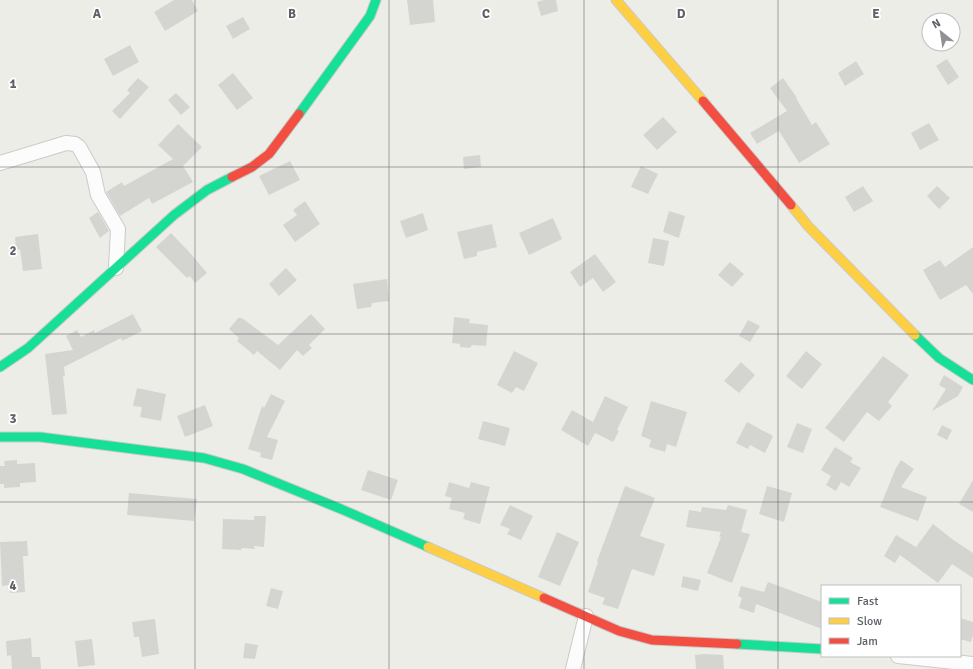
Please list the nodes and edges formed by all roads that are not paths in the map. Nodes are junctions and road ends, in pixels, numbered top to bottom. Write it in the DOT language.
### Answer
graph roads {
  1 [pos="376,0"];
  2 [pos="616,0"];
  3 [pos="0,163"];
  4 [pos="116,268"];
  5 [pos="0,367"];
  6 [pos="973,380"];
  7 [pos="0,437"];
  8 [pos="586,616"];
  9 [pos="821,649"];
  10 [pos="907,657"];
  11 [pos="973,664"];
  12 [pos="573,669"];
  1 -- 4 [label="street"];
  2 -- 6 [label="street"];
  3 -- 4 [label="street"];
  4 -- 5 [label="street"];
  7 -- 8 [label="street"];
  8 -- 9 [label="street"];
  8 -- 12 [label="street"];
  10 -- 11 [label="street"];
}
